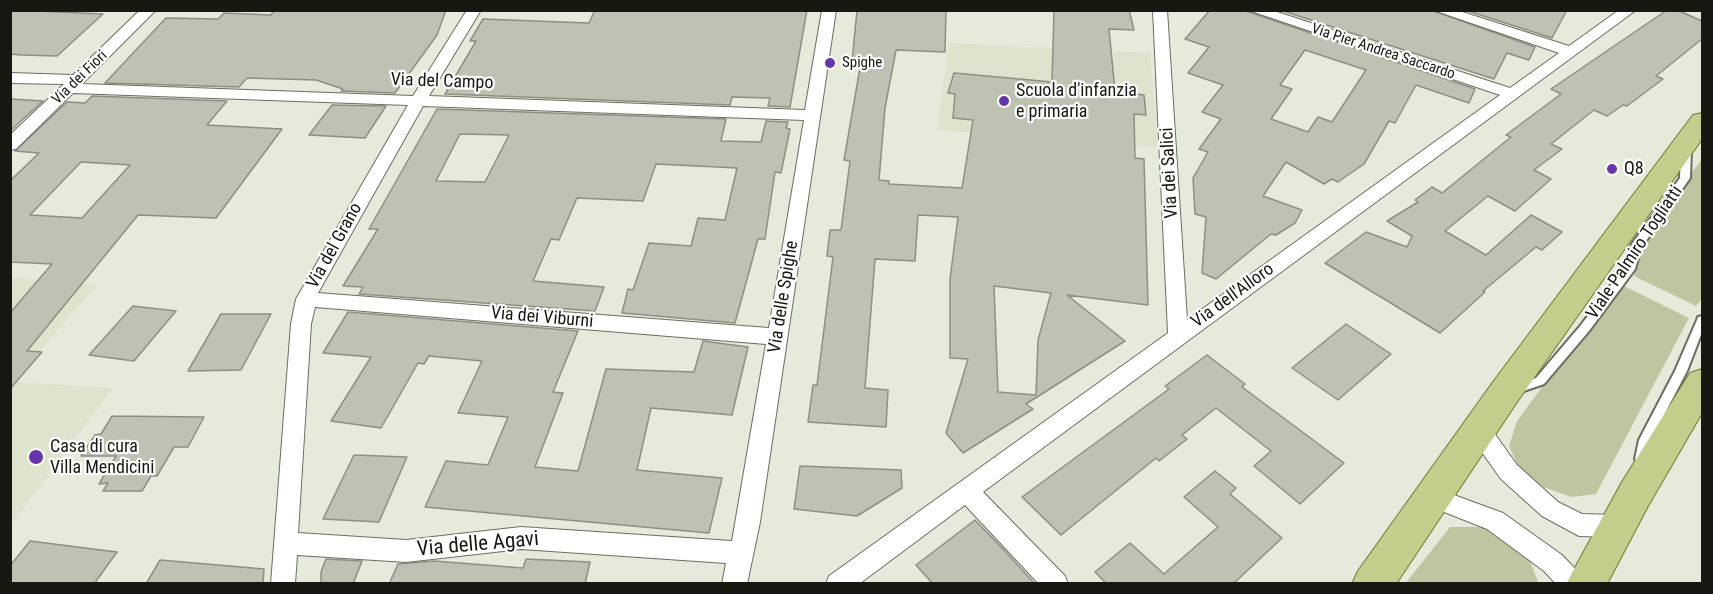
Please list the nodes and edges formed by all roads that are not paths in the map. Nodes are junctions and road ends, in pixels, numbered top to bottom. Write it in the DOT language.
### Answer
graph roads {
  1 [pos="149,10"];
  2 [pos="474,10"];
  3 [pos="829,10"];
  4 [pos="1160,10"];
  5 [pos="1255,10"];
  6 [pos="1440,10"];
  7 [pos="1622,12"];
  8 [pos="1571,52"];
  9 [pos="10,78"];
  10 [pos="74,84"];
  11 [pos="1512,94"];
  12 [pos="418,101"];
  13 [pos="813,115"];
  14 [pos="1694,133"];
  15 [pos="10,145"];
  16 [pos="306,299"];
  17 [pos="1702,320"];
  18 [pos="1178,336"];
  19 [pos="778,337"];
  20 [pos="1702,383"];
  21 [pos="1479,430"];
  22 [pos="966,490"];
  23 [pos="1432,497"];
  24 [pos="1626,510"];
  25 [pos="286,543"];
  26 [pos="742,553"];
  27 [pos="283,584"];
  28 [pos="734,584"];
  29 [pos="838,584"];
  30 [pos="1056,584"];
  31 [pos="1372,584"];
  32 [pos="1573,584"];
  33 [pos="1586,584"];
  1 -- 10 [label="street, Via dei Fiori"];
  2 -- 12 [label="street, Via del Grano"];
  3 -- 13 [label="street, Via delle Spighe"];
  4 -- 18 [label="street, Via dei Salici"];
  5 -- 11 [label="street, Via Pier Andrea Saccardo"];
  6 -- 8 [label="street"];
  7 -- 8 [label="street, Via dell'Alloro"];
  8 -- 11 [label="street, Via dell'Alloro"];
  9 -- 10 [label="street, Via del Campo"];
  10 -- 12 [label="street, Via del Campo"];
  10 -- 15 [label="street, Via dei Fiori"];
  11 -- 18 [label="street, Via dell'Alloro"];
  12 -- 13 [label="street, Via del Campo"];
  12 -- 16 [label="street, Via del Grano"];
  13 -- 19 [label="street, Via delle Spighe"];
  14 -- 21 [label="main road, Viale Palmiro Togliatti"];
  16 -- 19 [label="street, Via dei Viburni"];
  16 -- 25 [label="street, Via del Grano"];
  17 -- 24 [label="lane"];
  18 -- 22 [label="street, Via dell'Alloro"];
  19 -- 26 [label="street, Via delle Spighe"];
  20 -- 24 [label="main road"];
  21 -- 23 [label="main road, Viale Palmiro Togliatti"];
  21 -- 24 [label="street"];
  22 -- 29 [label="street, Via dell'Alloro"];
  22 -- 30 [label="street"];
  23 -- 31 [label="main road, Viale Palmiro Togliatti"];
  23 -- 32 [label="street"];
  24 -- 33 [label="main road"];
  25 -- 26 [label="street, Via delle Agavi"];
  25 -- 27 [label="street, Via del Grano"];
  26 -- 28 [label="street, Via delle Spighe"];
}
